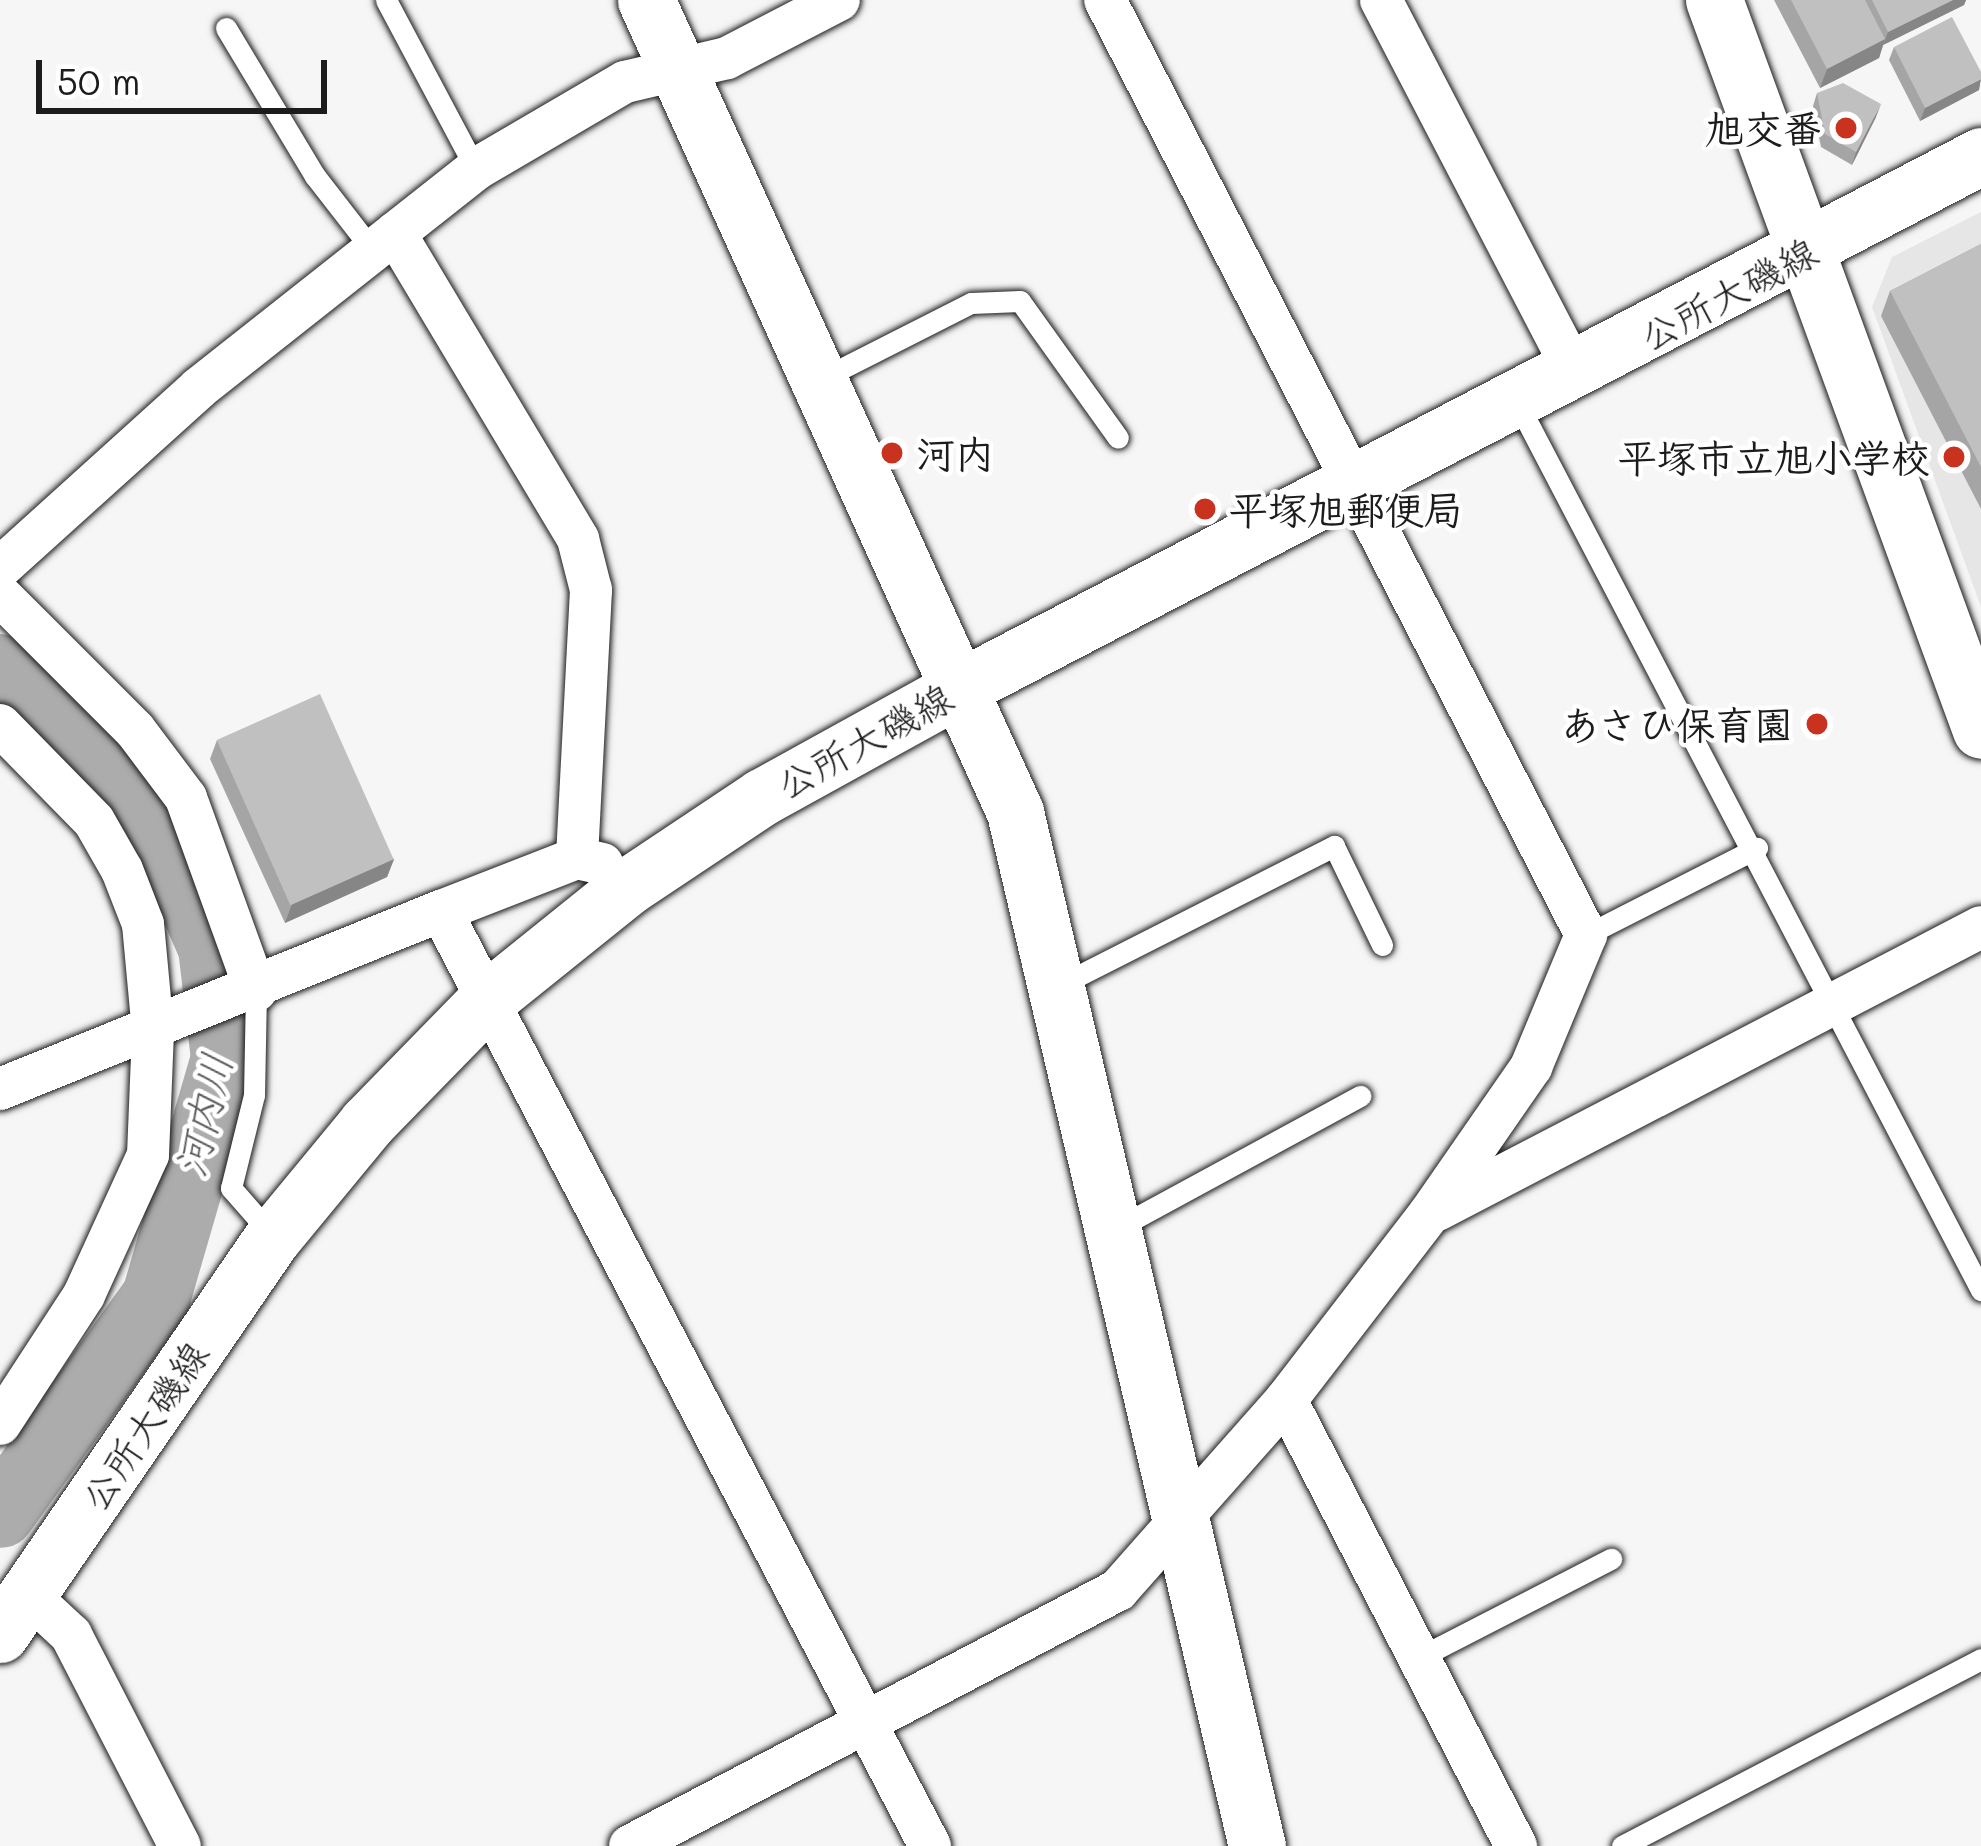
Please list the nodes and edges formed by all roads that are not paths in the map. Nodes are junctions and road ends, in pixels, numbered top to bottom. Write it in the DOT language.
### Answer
graph roads {
  1 [pos="386,0"];
  2 [pos="646,0"];
  3 [pos="839,0"];
  4 [pos="1105,0"];
  5 [pos="1381,0"];
  6 [pos="1714,0"];
  7 [pos="226,28"];
  8 [pos="680,74"];
  9 [pos="1981,156"];
  10 [pos="476,169"];
  11 [pos="385,243"];
  12 [pos="1806,254"];
  13 [pos="1576,374"];
  14 [pos="821,379"];
  15 [pos="1518,404"];
  16 [pos="1118,438"];
  17 [pos="1352,486"];
  18 [pos="0,568"];
  19 [pos="0,596"];
  20 [pos="963,686"];
  21 [pos="0,725"];
  22 [pos="1981,730"];
  23 [pos="1757,848"];
  24 [pos="578,858"];
  25 [pos="627,887"];
  26 [pos="441,910"];
  27 [pos="1981,927"];
  28 [pos="1586,935"];
  29 [pos="1382,945"];
  30 [pos="1055,987"];
  31 [pos="256,991"];
  32 [pos="489,998"];
  33 [pos="1836,1001"];
  34 [pos="153,1031"];
  35 [pos="0,1089"];
  36 [pos="1360,1096"];
  37 [pos="1430,1214"];
  38 [pos="1112,1231"];
  39 [pos="274,1236"];
  40 [pos="1981,1290"];
  41 [pos="1286,1400"];
  42 [pos="0,1424"];
  43 [pos="1179,1520"];
  44 [pos="1611,1559"];
  45 [pos="14,1614"];
  46 [pos="1420,1657"];
  47 [pos="1981,1659"];
  48 [pos="868,1726"];
  49 [pos="180,1846"];
  50 [pos="630,1846"];
  51 [pos="930,1846"];
  52 [pos="1257,1846"];
  53 [pos="1516,1846"];
  54 [pos="1622,1846"];
  1 -- 10 [label="lane"];
  2 -- 8 [label="street"];
  3 -- 8 [label="street"];
  4 -- 17 [label="street"];
  5 -- 13 [label="street"];
  6 -- 12 [label="street"];
  7 -- 11 [label="lane"];
  8 -- 10 [label="street"];
  8 -- 14 [label="street"];
  9 -- 12 [label="street, 公所大磯線"];
  10 -- 11 [label="street"];
  11 -- 18 [label="street"];
  11 -- 24 [label="street"];
  12 -- 13 [label="street, 公所大磯線"];
  12 -- 22 [label="street"];
  13 -- 15 [label="street, 公所大磯線"];
  14 -- 16 [label="lane"];
  14 -- 20 [label="street"];
  15 -- 17 [label="street, 公所大磯線"];
  15 -- 23 [label="lane"];
  17 -- 20 [label="street, 公所大磯線"];
  17 -- 28 [label="street"];
  19 -- 31 [label="street"];
  20 -- 25 [label="street, 公所大磯線"];
  20 -- 30 [label="street"];
  21 -- 34 [label="street"];
  23 -- 28 [label="lane"];
  23 -- 33 [label="lane"];
  24 -- 25 [label="street"];
  24 -- 26 [label="street"];
  25 -- 32 [label="street, 公所大磯線"];
  26 -- 31 [label="street"];
  26 -- 32 [label="street"];
  27 -- 33 [label="street"];
  28 -- 37 [label="street"];
  29 -- 30 [label="lane"];
  30 -- 38 [label="street"];
  31 -- 34 [label="street"];
  31 -- 39 [label="lane"];
  32 -- 39 [label="street, 公所大磯線"];
  32 -- 48 [label="street"];
  33 -- 37 [label="street"];
  33 -- 40 [label="lane"];
  34 -- 35 [label="street"];
  34 -- 42 [label="street"];
  36 -- 38 [label="lane"];
  37 -- 41 [label="street"];
  38 -- 43 [label="street"];
  39 -- 45 [label="street, 公所大磯線"];
  41 -- 43 [label="street"];
  41 -- 46 [label="street"];
  43 -- 48 [label="street"];
  43 -- 52 [label="street"];
  44 -- 46 [label="lane"];
  45 -- 49 [label="street"];
  46 -- 53 [label="street"];
  47 -- 54 [label="lane"];
  48 -- 50 [label="street"];
  48 -- 51 [label="street"];
}
